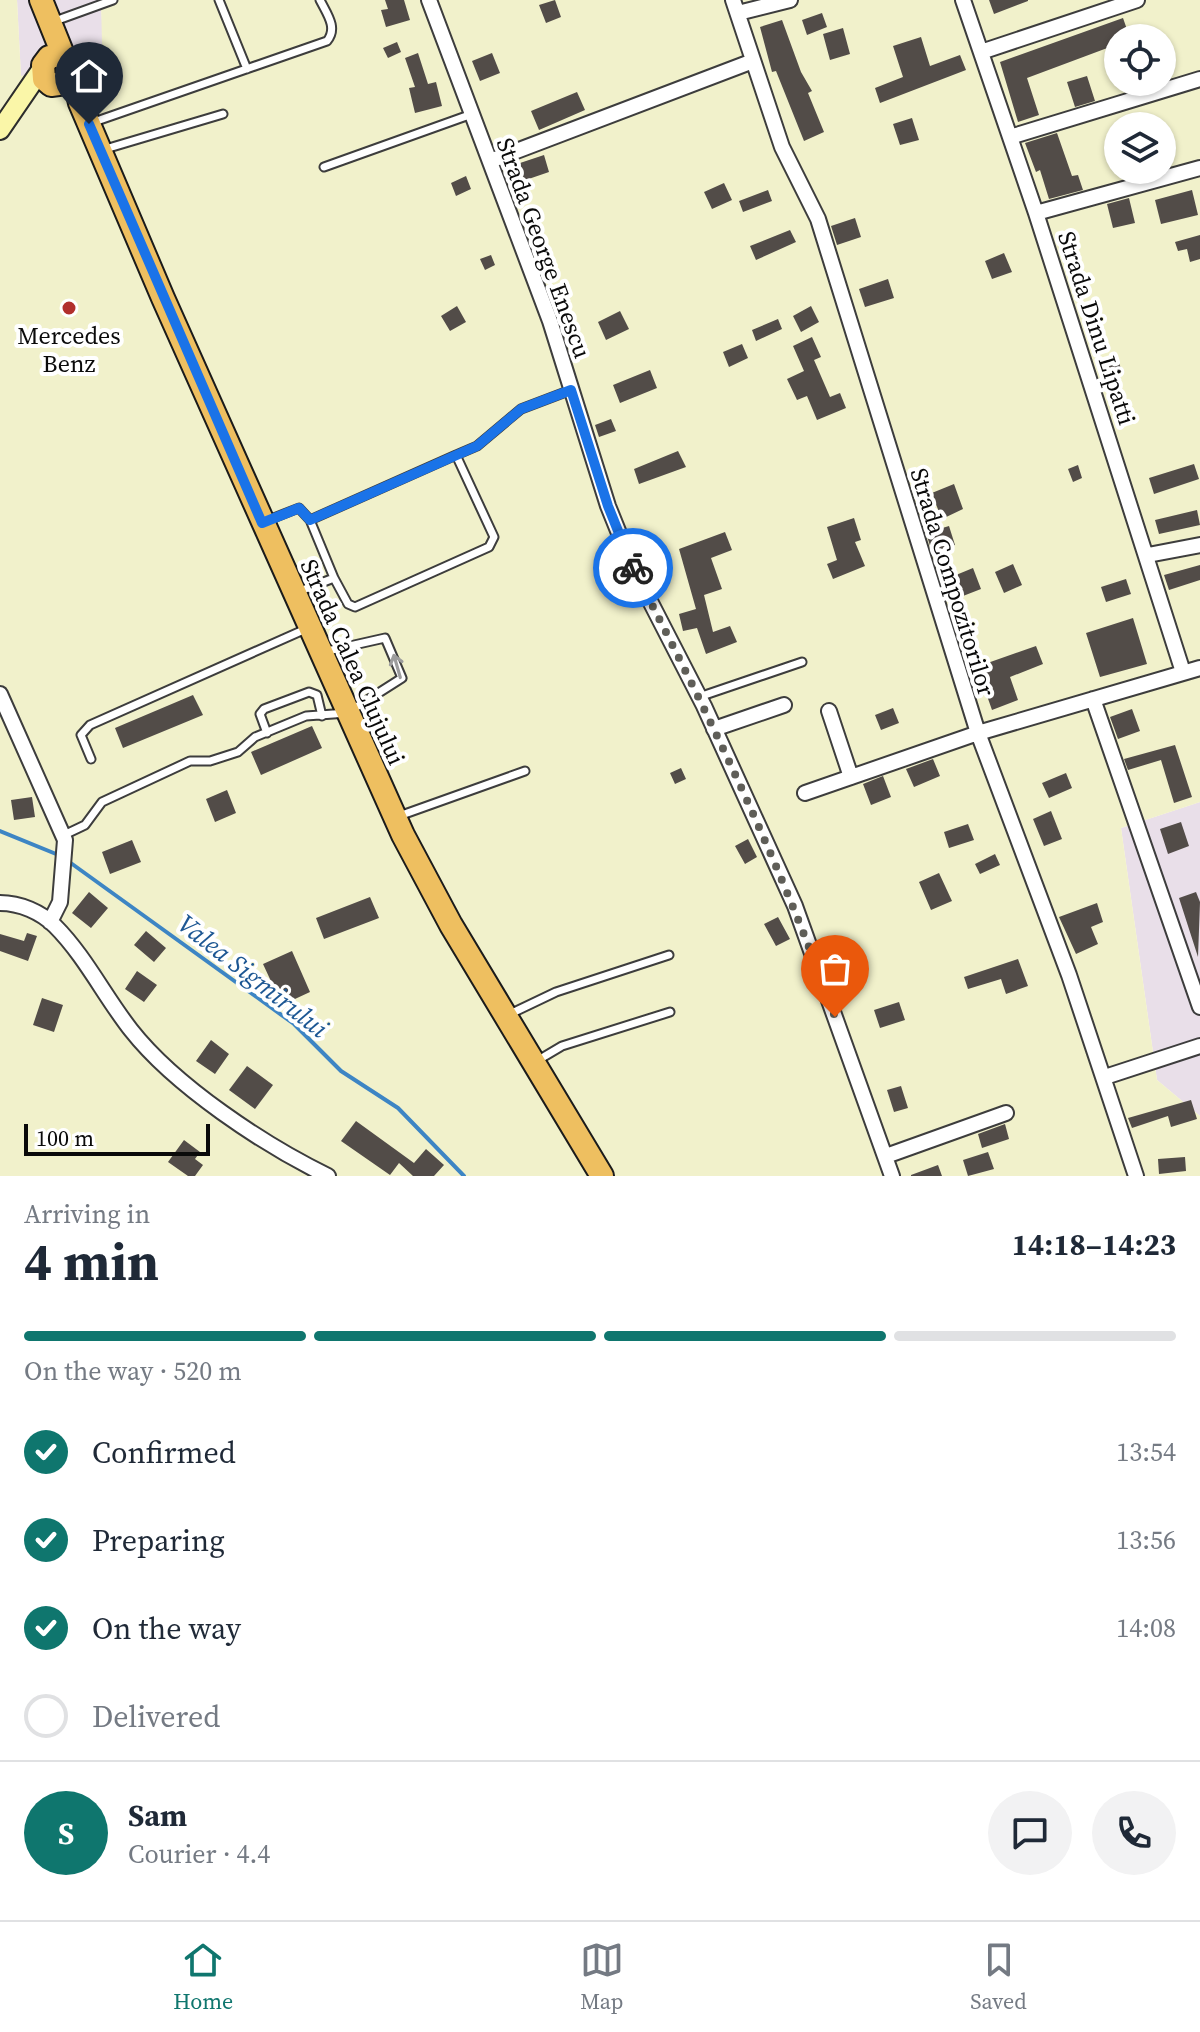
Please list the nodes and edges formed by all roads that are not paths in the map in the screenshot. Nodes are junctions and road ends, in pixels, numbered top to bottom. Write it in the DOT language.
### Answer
graph roads {
  1 [pos="41,0"];
  2 [pos="113,0"];
  3 [pos="219,0"];
  4 [pos="320,0"];
  5 [pos="429,0"];
  6 [pos="790,0"];
  7 [pos="963,0"];
  8 [pos="1137,0"];
  9 [pos="735,7"];
  10 [pos="981,52"];
  11 [pos="55,61"];
  12 [pos="753,61"];
  13 [pos="247,69"];
  14 [pos="1200,79"];
  15 [pos="85,114"];
  16 [pos="223,114"];
  17 [pos="472,114"];
  18 [pos="0,130"];
  19 [pos="1010,137"];
  20 [pos="100,151"];
  21 [pos="490,161"];
  22 [pos="324,167"];
  23 [pos="1200,168"];
  24 [pos="1036,213"];
  25 [pos="571,390"];
  26 [pos="456,455"];
  27 [pos="310,520"];
  28 [pos="262,523"];
  29 [pos="1200,545"];
  30 [pos="1148,555"];
  31 [pos="334,578"];
  32 [pos="294,594"];
  33 [pos="309,627"];
  34 [pos="321,652"];
  35 [pos="802,662"];
  36 [pos="1200,668"];
  37 [pos="1183,672"];
  38 [pos="0,694"];
  39 [pos="699,697"];
  40 [pos="1093,699"];
  41 [pos="784,705"];
  42 [pos="829,711"];
  43 [pos="347,713"];
  44 [pos="322,716"];
  45 [pos="714,729"];
  46 [pos="267,733"];
  47 [pos="978,733"];
  48 [pos="91,759"];
  49 [pos="525,771"];
  50 [pos="851,777"];
  51 [pos="805,793"];
  52 [pos="395,817"];
  53 [pos="63,836"];
  54 [pos="0,903"];
  55 [pos="50,922"];
  56 [pos="669,955"];
  57 [pos="1200,1007"];
  58 [pos="670,1012"];
  59 [pos="505,1016"];
  60 [pos="1200,1046"];
  61 [pos="533,1063"];
  62 [pos="1105,1077"];
  63 [pos="1006,1113"];
  64 [pos="886,1156"];
  65 [pos="328,1176"];
  66 [pos="602,1176"];
  67 [pos="892,1176"];
  68 [pos="1136,1176"];
  1 -- 11 [label="highway, Strada Calea Clujului"];
  2 -- 11 [label="lane"];
  3 -- 13 [label="lane"];
  4 -- 13 [label="lane"];
  5 -- 17 [label="street, Strada George Enescu"];
  6 -- 9 [label="street"];
  7 -- 10 [label="street, Strada Dinu Lipatti"];
  8 -- 10 [label="street"];
  9 -- 12 [label="street, Strada Compozitorilor"];
  10 -- 19 [label="street, Strada Dinu Lipatti"];
  11 -- 15 [label="highway, Strada Calea Clujului"];
  11 -- 18 [label="main road"];
  12 -- 21 [label="street"];
  12 -- 47 [label="street, Strada Compozitorilor"];
  13 -- 15 [label="lane"];
  14 -- 19 [label="street"];
  15 -- 20 [label="highway, Strada Calea Clujului"];
  16 -- 20 [label="lane"];
  17 -- 21 [label="street, Strada George Enescu"];
  17 -- 22 [label="lane"];
  19 -- 24 [label="street, Strada Dinu Lipatti"];
  20 -- 28 [label="highway, Strada Calea Clujului"];
  21 -- 25 [label="street, Strada George Enescu"];
  23 -- 24 [label="street"];
  24 -- 30 [label="street, Strada Dinu Lipatti"];
  25 -- 26 [label="lane"];
  25 -- 39 [label="street, Strada George Enescu"];
  26 -- 27 [label="lane"];
  26 -- 31 [label="lane"];
  27 -- 28 [label="lane"];
  27 -- 31 [label="lane"];
  28 -- 32 [label="highway, Strada Calea Clujului"];
  29 -- 30 [label="street"];
  30 -- 37 [label="street, Strada Dinu Lipatti"];
  31 -- 32 [label="lane"];
  32 -- 33 [label="highway, Strada Calea Clujului"];
  33 -- 34 [label="highway, Strada Calea Clujului"];
  33 -- 48 [label="lane"];
  34 -- 43 [label="highway, Strada Calea Clujului"];
  43 -- 34 [label="lane, one-way"];
  35 -- 39 [label="lane"];
  36 -- 37 [label="street"];
  37 -- 40 [label="street"];
  38 -- 53 [label="street"];
  39 -- 45 [label="street, Strada George Enescu"];
  40 -- 47 [label="street"];
  40 -- 57 [label="street"];
  41 -- 45 [label="street"];
  42 -- 50 [label="street"];
  43 -- 44 [label="lane"];
  43 -- 52 [label="highway, Strada Calea Clujului"];
  44 -- 46 [label="lane"];
  44 -- 46 [label="lane"];
  45 -- 64 [label="street, Strada George Enescu"];
  46 -- 53 [label="lane"];
  47 -- 50 [label="street"];
  47 -- 62 [label="street, Strada Compozitorilor"];
  49 -- 52 [label="lane"];
  50 -- 51 [label="street"];
  52 -- 59 [label="highway, Strada Calea Clujului"];
  53 -- 55 [label="street"];
  54 -- 55 [label="street"];
  55 -- 65 [label="street"];
  56 -- 59 [label="lane"];
  58 -- 61 [label="lane"];
  59 -- 61 [label="highway, Strada Calea Clujului"];
  60 -- 62 [label="street"];
  61 -- 66 [label="highway, Strada Calea Clujului"];
  62 -- 68 [label="street, Strada Compozitorilor"];
  63 -- 64 [label="street"];
  64 -- 67 [label="street, Strada George Enescu"];
}
